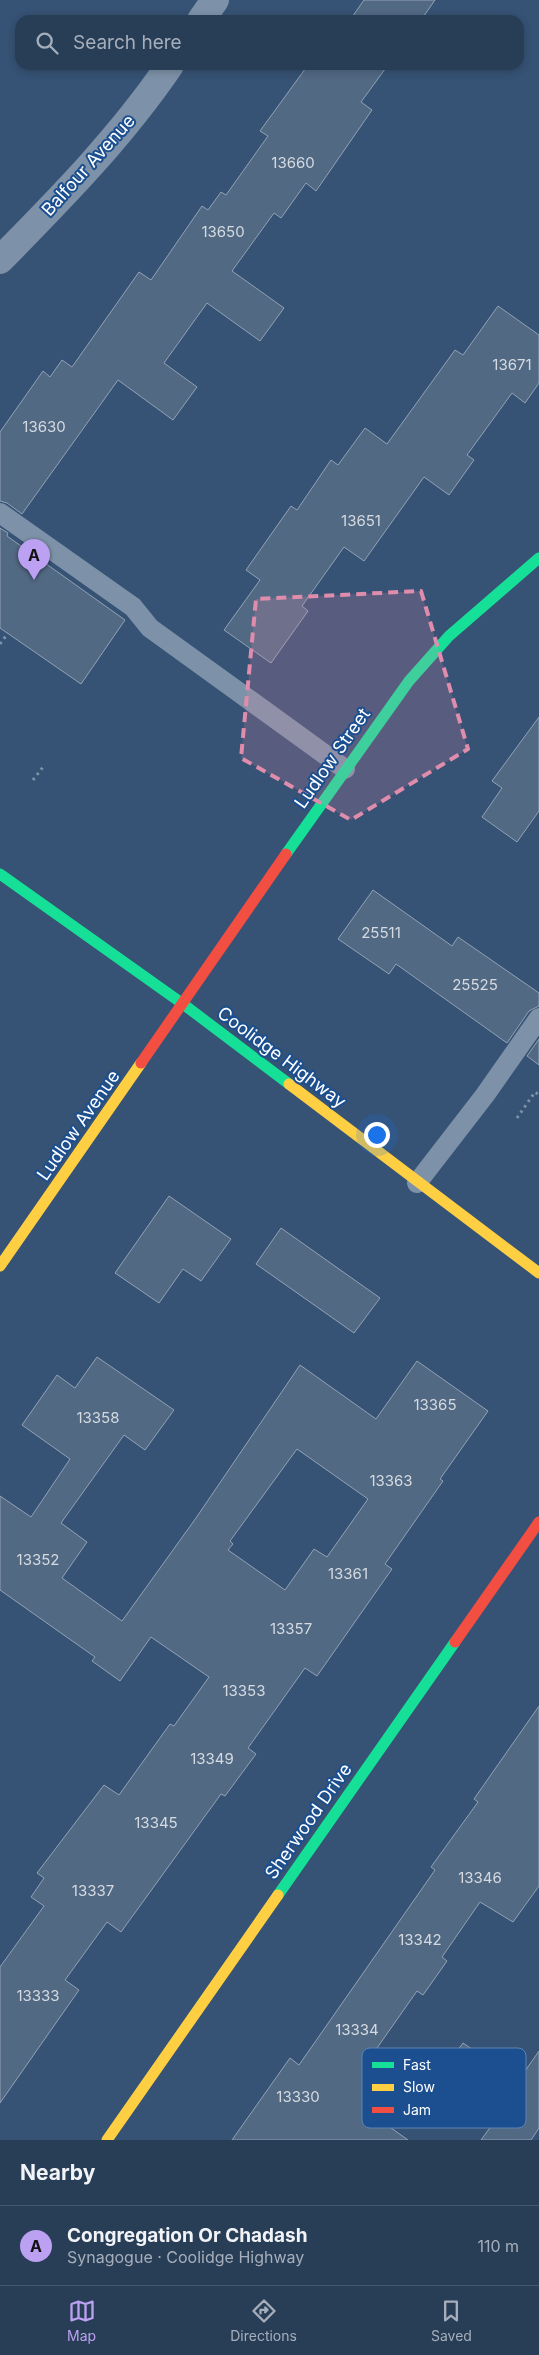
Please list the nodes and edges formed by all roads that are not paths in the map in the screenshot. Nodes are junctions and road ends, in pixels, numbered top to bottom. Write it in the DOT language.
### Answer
graph roads {
  1 [pos="215,0"];
  2 [pos="204,15"];
  3 [pos="166,70"];
  4 [pos="0,260"];
  5 [pos="0,513"];
  6 [pos="539,558"];
  7 [pos="345,769"];
  8 [pos="0,874"];
  9 [pos="183,1004"];
  10 [pos="539,1018"];
  11 [pos="417,1183"];
  12 [pos="0,1266"];
  13 [pos="539,1273"];
  14 [pos="539,1522"];
  15 [pos="107,2140"];
  1 -- 2 [label="street"];
  3 -- 4 [label="street, Balfour Avenue"];
  5 -- 7 [label="lane"];
  6 -- 7 [label="street, Ludlow Street"];
  7 -- 9 [label="street, Ludlow Street"];
  8 -- 9 [label="street, Coolidge Highway"];
  9 -- 11 [label="street, Coolidge Highway"];
  9 -- 12 [label="street, Ludlow Avenue"];
  10 -- 11 [label="lane"];
  11 -- 13 [label="street, Coolidge Highway"];
  14 -- 15 [label="street, Sherwood Drive"];
}
